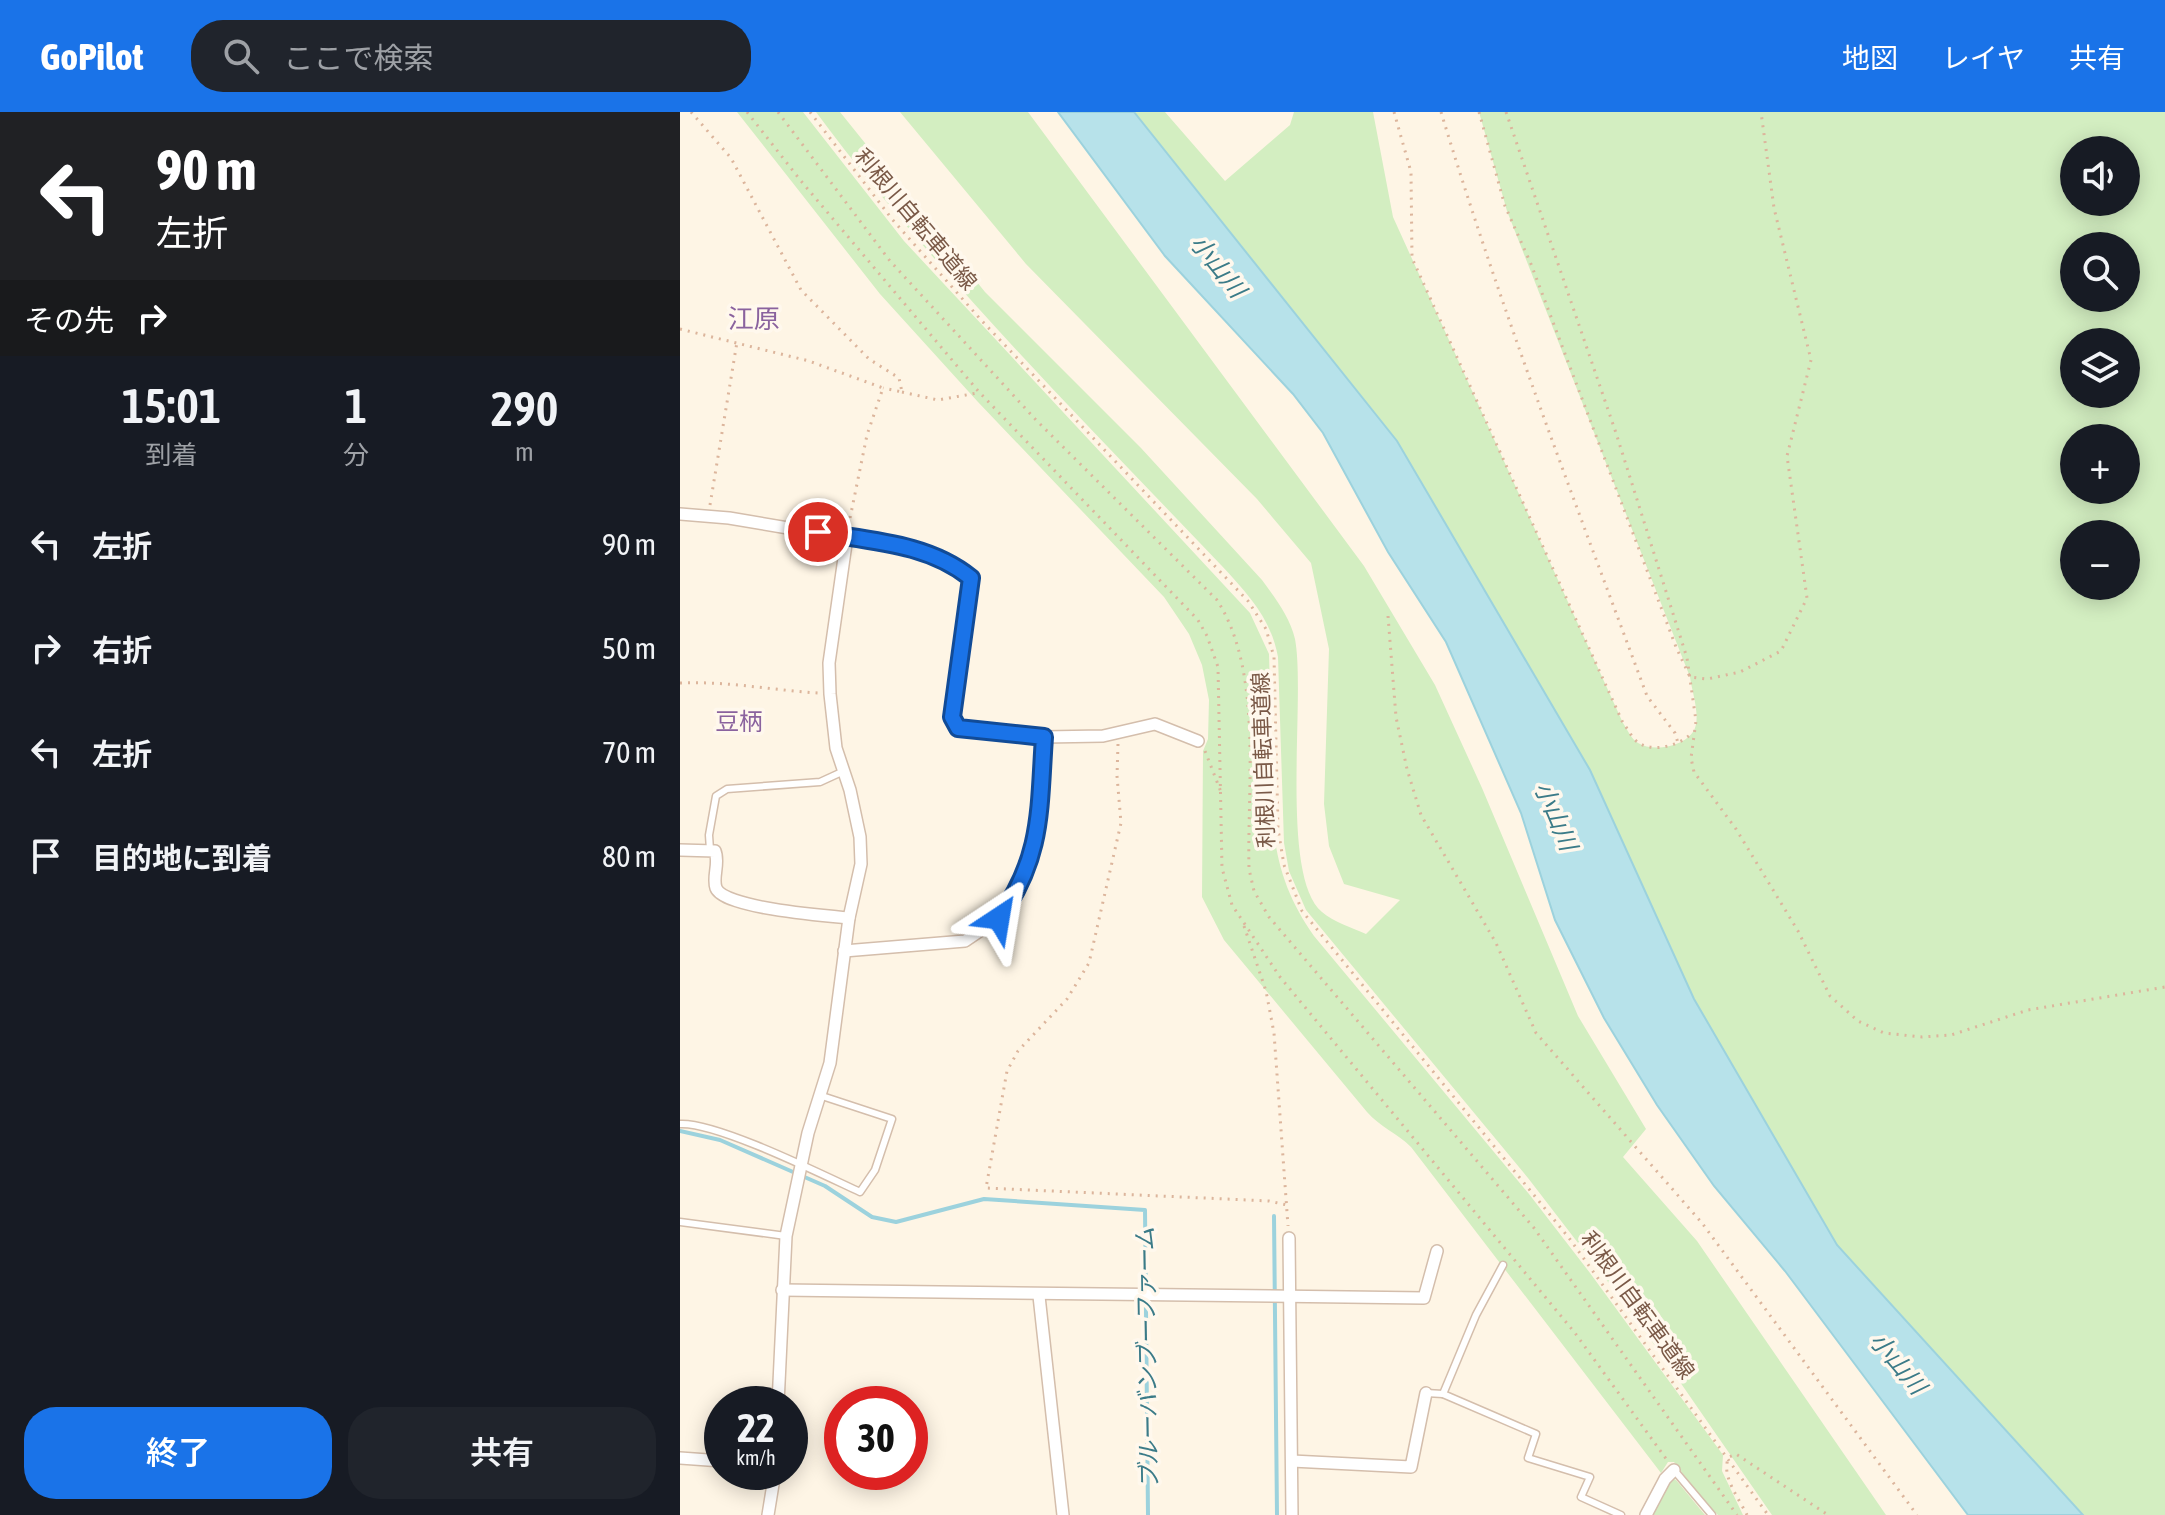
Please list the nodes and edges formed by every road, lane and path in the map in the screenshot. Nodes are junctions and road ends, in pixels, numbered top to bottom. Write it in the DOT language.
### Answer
graph roads {
  1 [pos="691,112"];
  2 [pos="747,112"];
  3 [pos="778,112"];
  4 [pos="810,112"];
  5 [pos="1394,112"];
  6 [pos="1441,112"];
  7 [pos="1479,112"];
  8 [pos="1506,112"];
  9 [pos="1761,112"];
  10 [pos="680,329"];
  11 [pos="737,342"];
  12 [pos="883,388"];
  13 [pos="902,392"];
  14 [pos="979,392"];
  15 [pos="680,514"];
  16 [pos="708,516"];
  17 [pos="847,537"];
  18 [pos="1388,616"];
  19 [pos="1690,677"];
  20 [pos="680,683"];
  21 [pos="830,694"];
  22 [pos="1694,730"];
  23 [pos="1119,733"];
  24 [pos="1044,737"];
  25 [pos="1198,741"];
  26 [pos="1678,743"];
  27 [pos="844,771"];
  28 [pos="1222,795"];
  29 [pos="680,850"];
  30 [pos="710,850"];
  31 [pos="849,918"];
  32 [pos="1243,922"];
  33 [pos="844,951"];
  34 [pos="2165,987"];
  35 [pos="822,1096"];
  36 [pos="680,1124"];
  37 [pos="802,1165"];
  38 [pos="1287,1205"];
  39 [pos="680,1222"];
  40 [pos="786,1236"];
  41 [pos="1289,1238"];
  42 [pos="1437,1251"];
  43 [pos="1503,1265"];
  44 [pos="782,1290"];
  45 [pos="1039,1296"];
  46 [pos="1289,1297"];
  47 [pos="779,1386"];
  48 [pos="1426,1393"];
  49 [pos="1443,1394"];
  50 [pos="1729,1457"];
  51 [pos="680,1458"];
  52 [pos="704,1460"];
  53 [pos="1292,1461"];
  54 [pos="1674,1470"];
  55 [pos="772,1490"];
  56 [pos="768,1515"];
  57 [pos="1063,1515"];
  58 [pos="1292,1515"];
  59 [pos="1621,1515"];
  60 [pos="1646,1515"];
  61 [pos="1712,1515"];
  62 [pos="1737,1515"];
  63 [pos="1747,1515"];
  64 [pos="1768,1515"];
  65 [pos="1828,1515"];
  66 [pos="1917,1515"];
  1 -- 13 [label="path"];
  2 -- 14 [label="path"];
  3 -- 62 [label="path"];
  4 -- 50 [label="path, 利根川自転車道線"];
  5 -- 26 [label="path"];
  6 -- 26 [label="path"];
  7 -- 19 [label="path"];
  8 -- 19 [label="path"];
  9 -- 19 [label="path"];
  10 -- 11 [label="path"];
  11 -- 12 [label="path"];
  11 -- 16 [label="path"];
  12 -- 13 [label="path"];
  12 -- 17 [label="path"];
  13 -- 14 [label="path"];
  14 -- 28 [label="path"];
  15 -- 16 [label="street"];
  16 -- 17 [label="street"];
  17 -- 21 [label="street"];
  17 -- 24 [label="street"];
  18 -- 66 [label="path"];
  19 -- 22 [label="path"];
  20 -- 21 [label="path"];
  21 -- 27 [label="street"];
  22 -- 26 [label="path"];
  22 -- 34 [label="path"];
  23 -- 24 [label="street"];
  23 -- 25 [label="street"];
  23 -- 38 [label="path"];
  24 -- 33 [label="street"];
  25 -- 28 [label="path"];
  27 -- 30 [label="lane"];
  27 -- 31 [label="street"];
  28 -- 32 [label="path"];
  29 -- 30 [label="street"];
  30 -- 31 [label="street"];
  31 -- 33 [label="street"];
  32 -- 38 [label="path"];
  32 -- 54 [label="path"];
  33 -- 35 [label="street"];
  35 -- 37 [label="street"];
  35 -- 37 [label="lane"];
  36 -- 37 [label="lane"];
  37 -- 40 [label="street"];
  38 -- 41 [label="path"];
  39 -- 40 [label="lane"];
  40 -- 44 [label="street"];
  41 -- 46 [label="street"];
  42 -- 46 [label="street"];
  43 -- 49 [label="lane"];
  44 -- 45 [label="street"];
  44 -- 47 [label="street"];
  45 -- 46 [label="street"];
  45 -- 57 [label="street"];
  46 -- 53 [label="street"];
  48 -- 49 [label="lane"];
  48 -- 53 [label="street"];
  49 -- 59 [label="lane"];
  50 -- 63 [label="path"];
  50 -- 64 [label="path, 利根川自転車道線"];
  50 -- 65 [label="path"];
  51 -- 52 [label="street"];
  53 -- 58 [label="street"];
  54 -- 60 [label="street"];
  54 -- 61 [label="lane"];
  55 -- 56 [label="street"];
}
